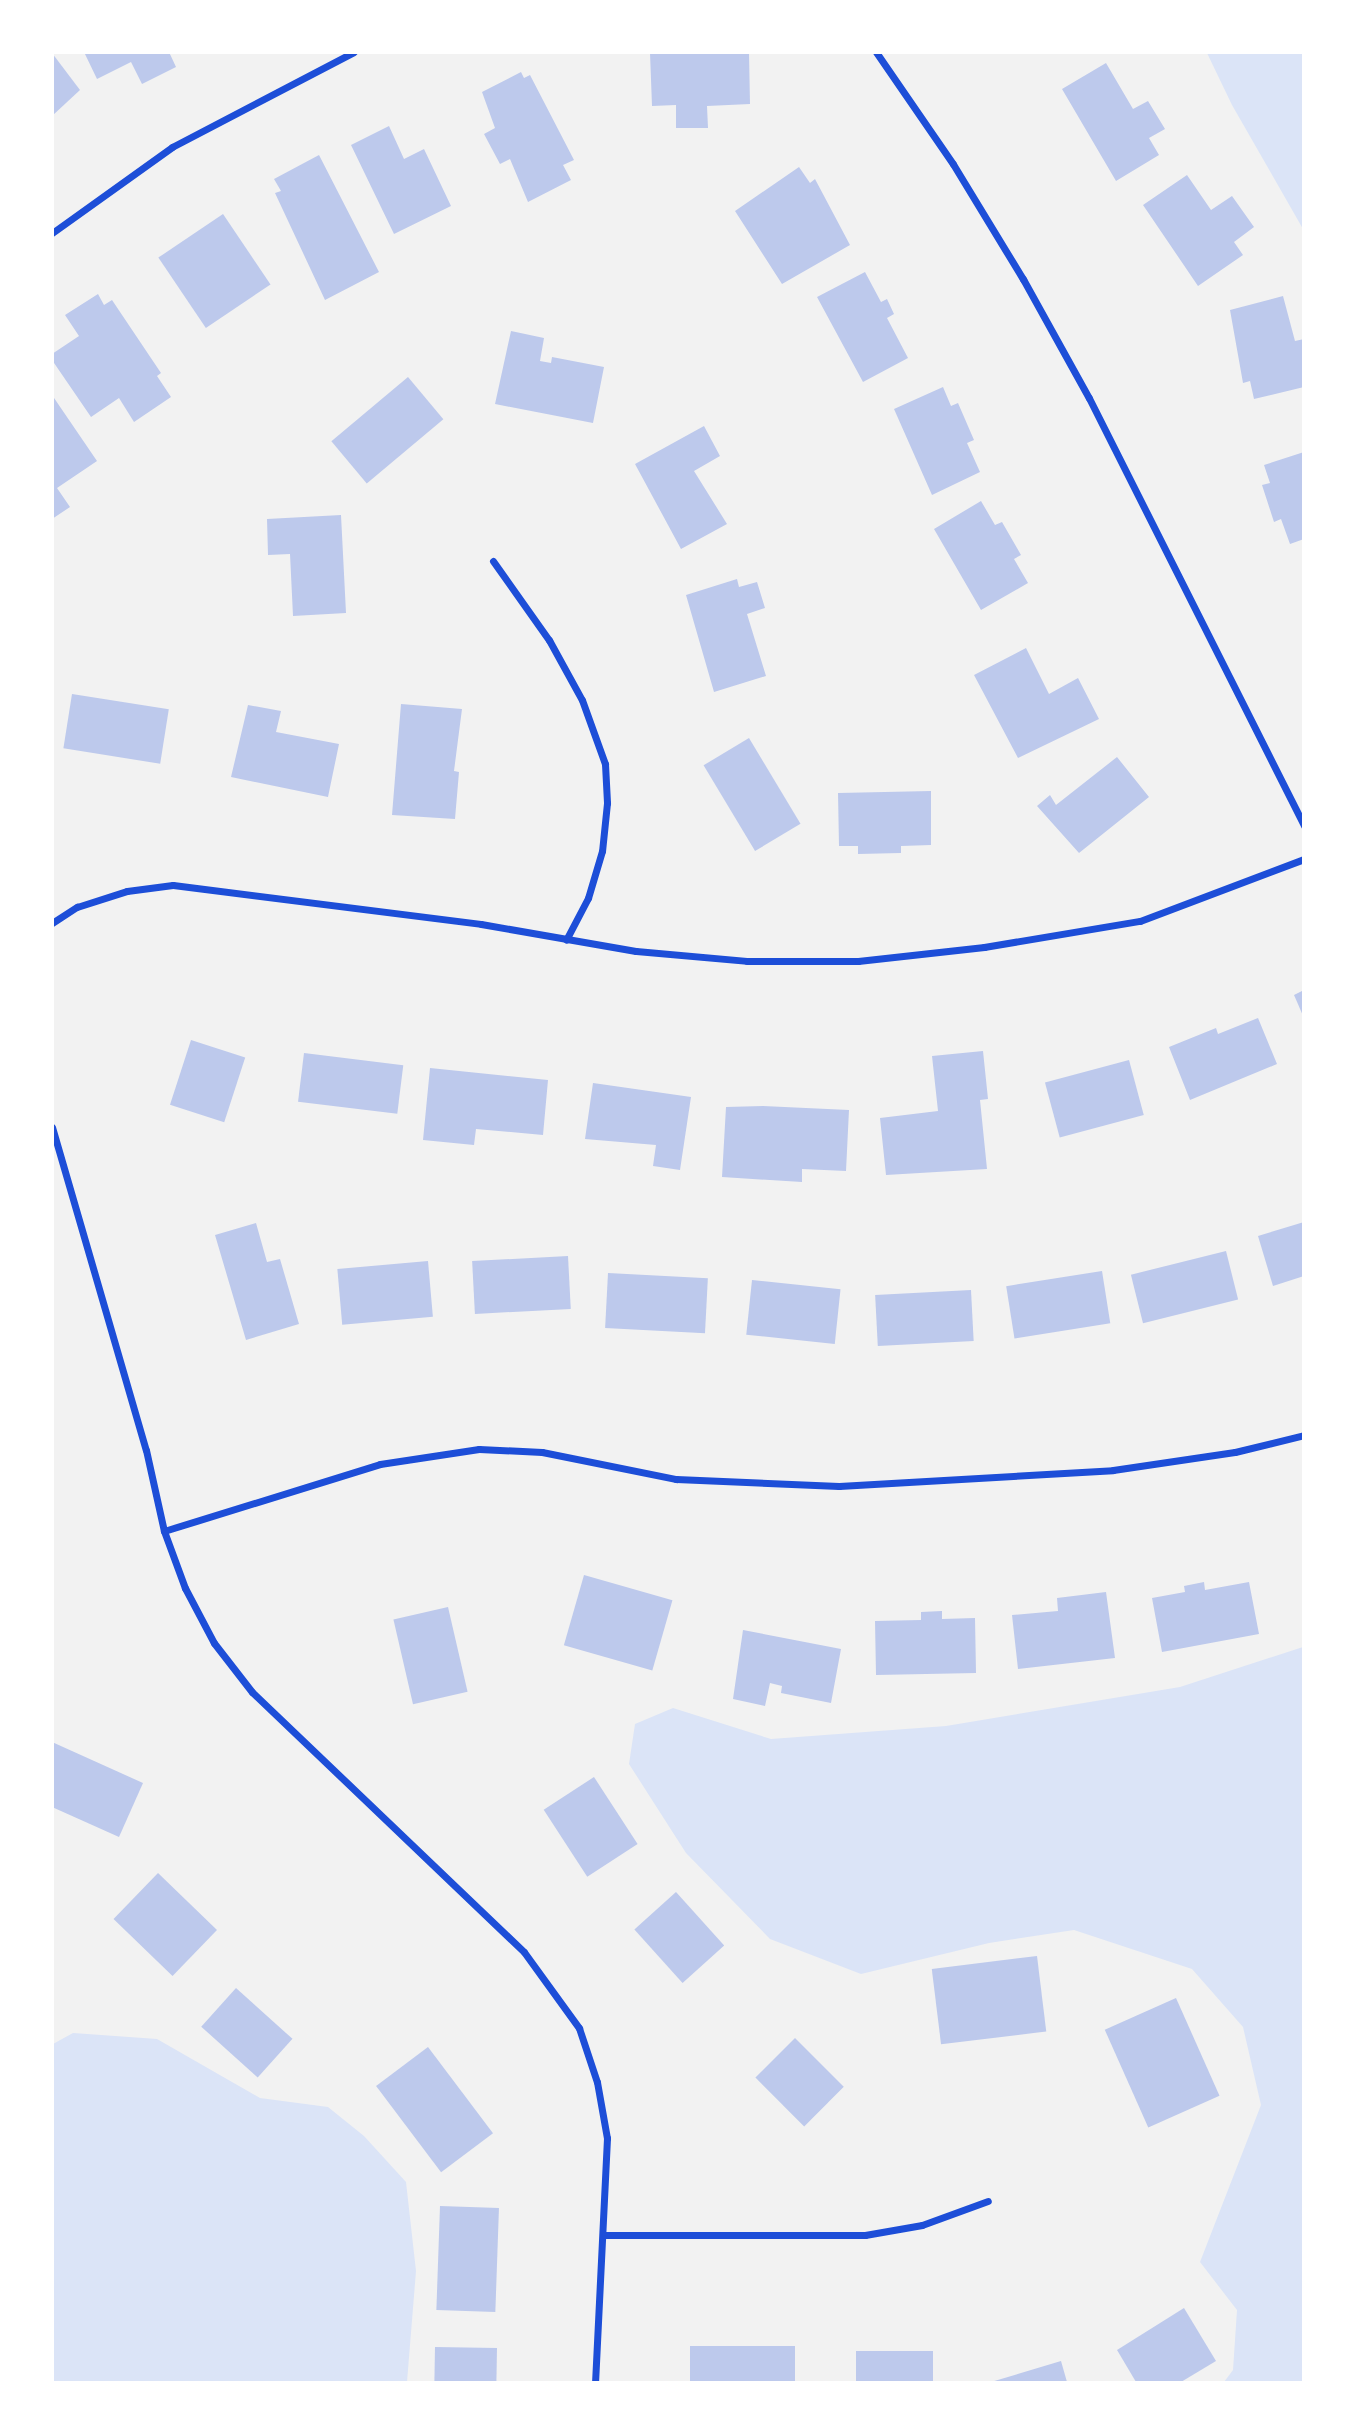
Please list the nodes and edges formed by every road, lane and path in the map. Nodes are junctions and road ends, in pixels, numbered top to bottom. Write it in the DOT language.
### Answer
graph roads {
  1 [pos="354,52"];
  2 [pos="876,52"];
  3 [pos="52,233"];
  4 [pos="493,561"];
  5 [pos="1304,825"];
  6 [pos="1304,859"];
  7 [pos="53,921"];
  8 [pos="566,940"];
  9 [pos="52,1127"];
  10 [pos="1304,1435"];
  11 [pos="164,1531"];
  12 [pos="988,2201"];
  13 [pos="605,2235"];
  14 [pos="595,2382"];
  1 -- 3 [label="street"];
  2 -- 5 [label="street"];
  4 -- 8 [label="street"];
  6 -- 8 [label="street"];
  7 -- 8 [label="street"];
  9 -- 11 [label="street"];
  10 -- 11 [label="street"];
  11 -- 13 [label="street"];
  12 -- 13 [label="street"];
  13 -- 14 [label="street"];
}
